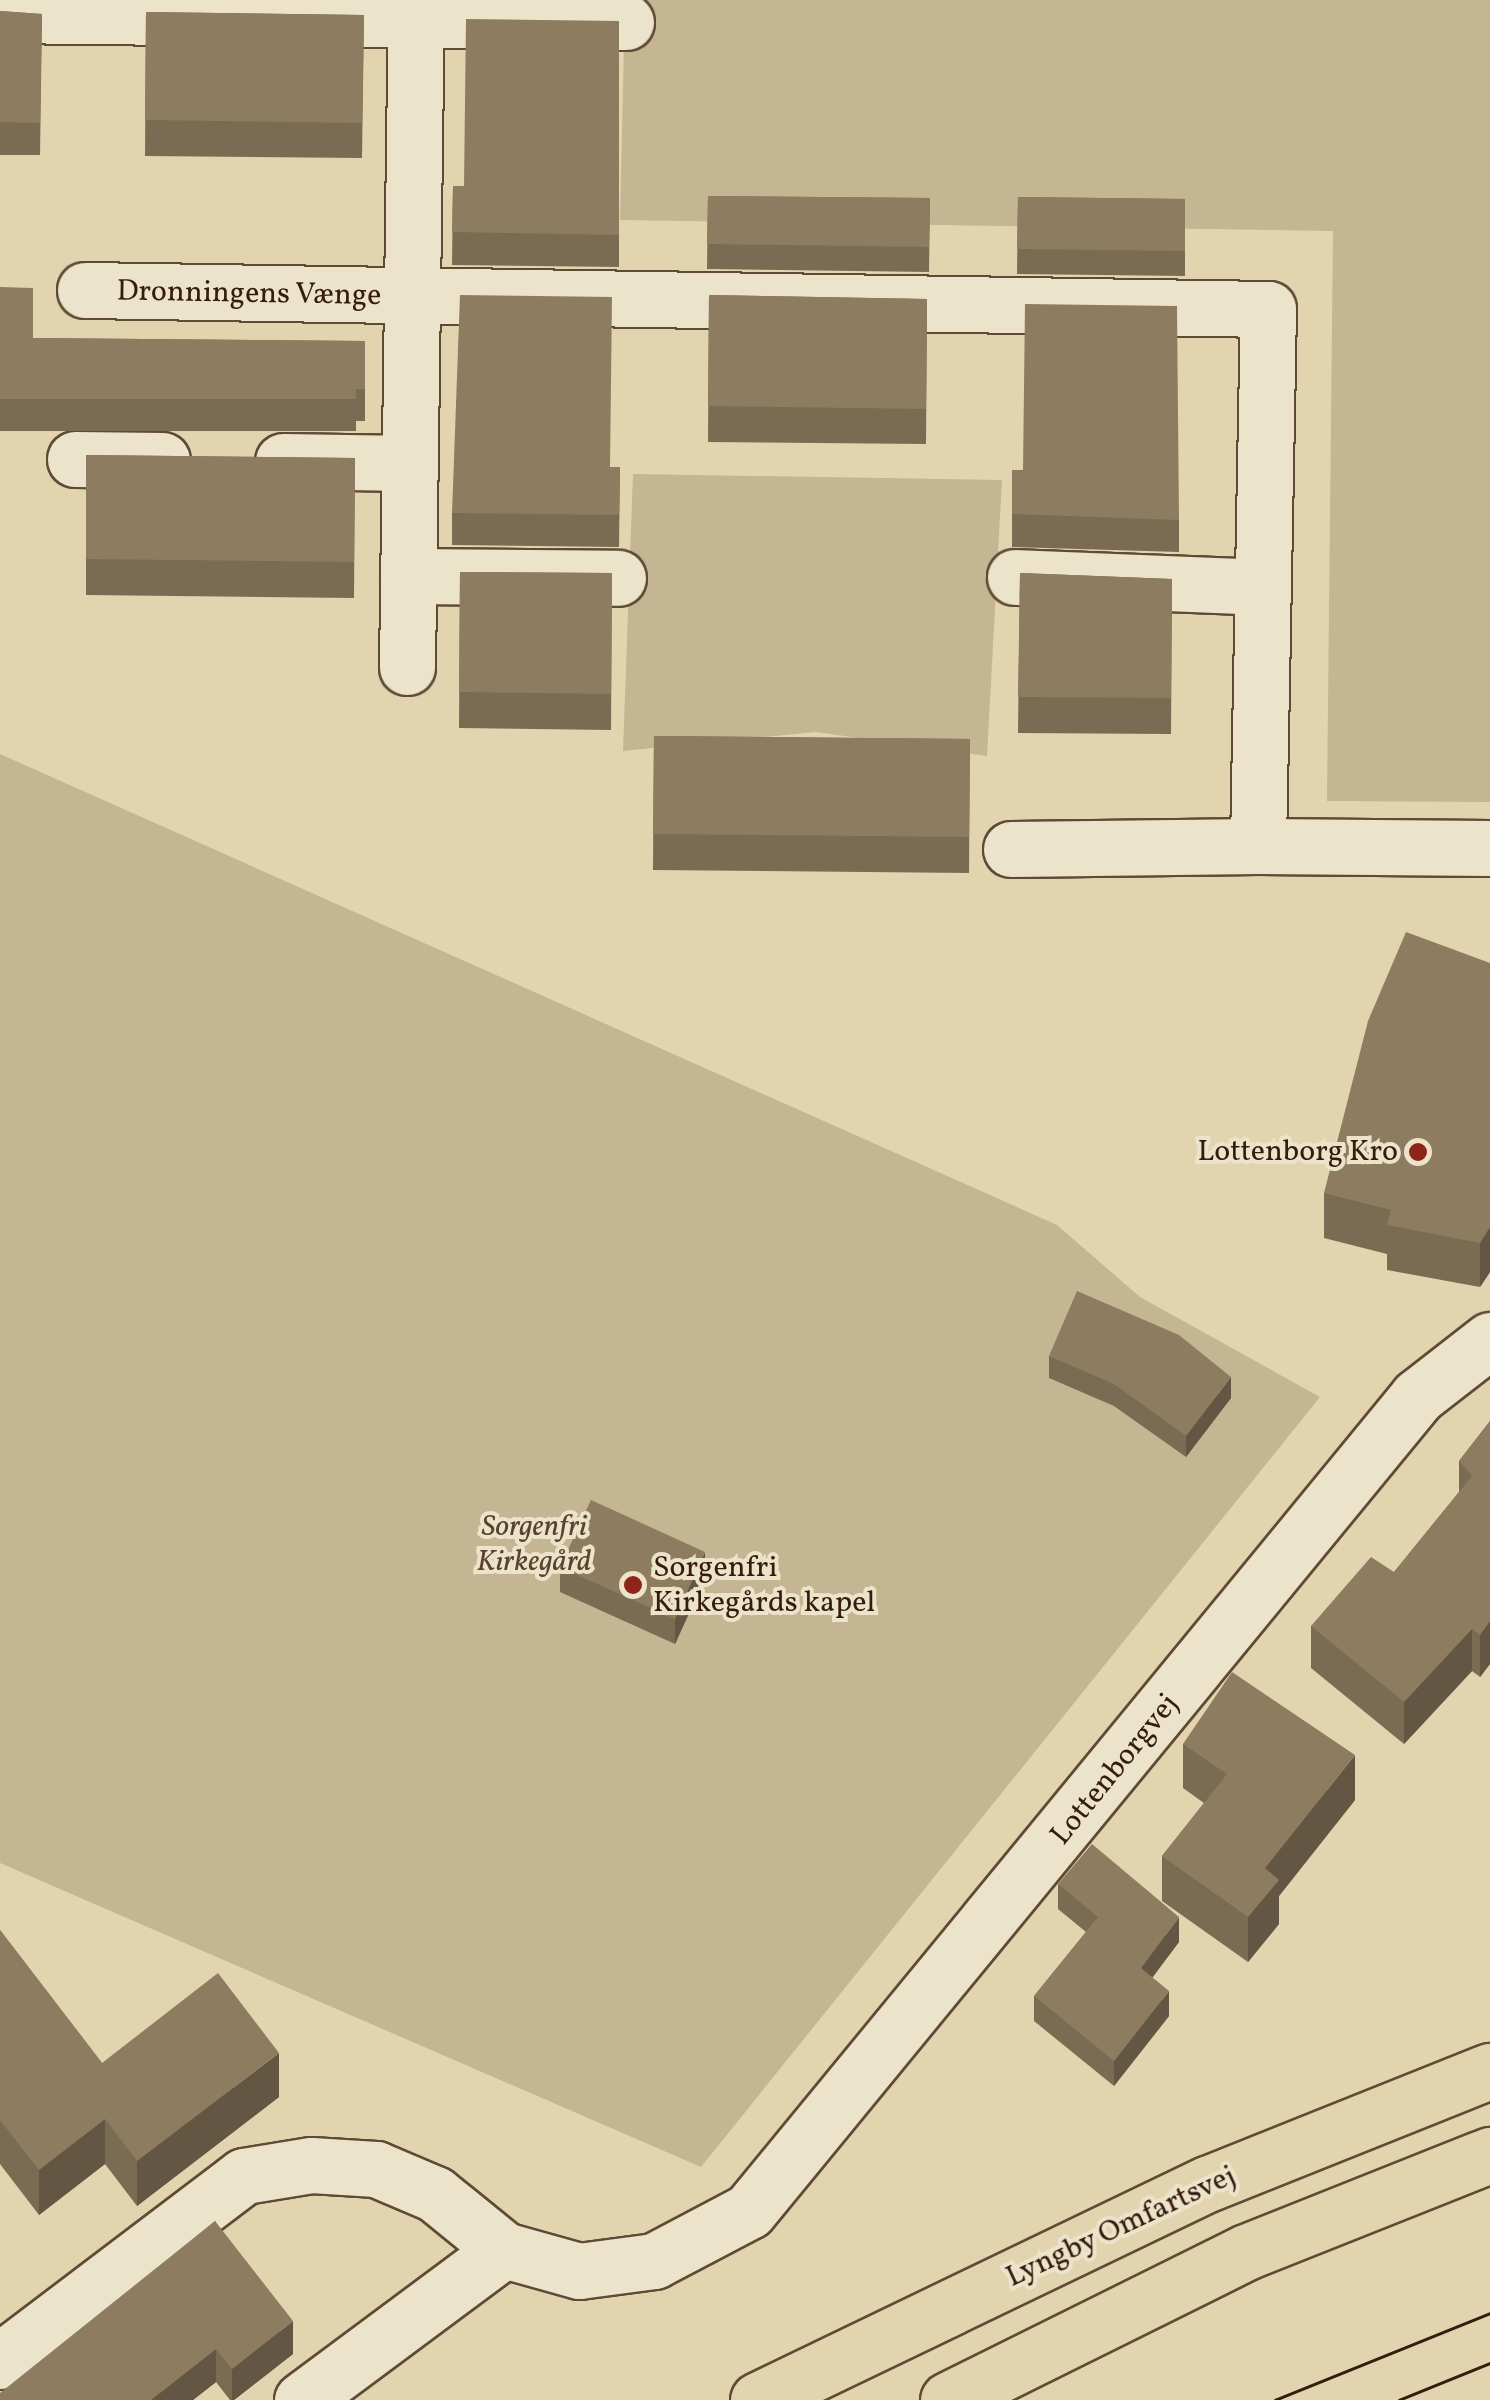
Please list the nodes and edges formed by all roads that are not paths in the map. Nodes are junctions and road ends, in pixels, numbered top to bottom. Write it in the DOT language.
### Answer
graph roads {
  1 [pos="416,10"];
  2 [pos="0,15"];
  3 [pos="626,22"];
  4 [pos="85,290"];
  5 [pos="412,298"];
  6 [pos="75,459"];
  7 [pos="410,463"];
  8 [pos="408,576"];
  9 [pos="1016,577"];
  10 [pos="618,578"];
  11 [pos="1263,587"];
  12 [pos="407,667"];
  13 [pos="1258,846"];
  14 [pos="1011,848"];
  15 [pos="1490,848"];
  16 [pos="1490,1340"];
  17 [pos="1490,2071"];
  18 [pos="1490,2156"];
  19 [pos="504,2250"];
  20 [pos="0,2361"];
  21 [pos="302,2400"];
  22 [pos="758,2400"];
  23 [pos="948,2400"];
  1 -- 2 [label="street"];
  1 -- 3 [label="street"];
  1 -- 5 [label="street, Dronningens Vænge"];
  4 -- 5 [label="street, Dronningens Vænge"];
  5 -- 7 [label="street, Dronningens Vænge"];
  5 -- 11 [label="street, Dronningens Vænge"];
  6 -- 7 [label="street"];
  7 -- 8 [label="street, Dronningens Vænge"];
  8 -- 10 [label="street"];
  8 -- 12 [label="street, Dronningens Vænge"];
  9 -- 11 [label="street"];
  11 -- 13 [label="street, Dronningens Vænge"];
  13 -- 14 [label="street"];
  13 -- 15 [label="street"];
  16 -- 19 [label="street, Lottenborgvej"];
  17 -- 22 [label="highway, Lyngby Omfartsvej"];
  18 -- 23 [label="highway"];
  19 -- 20 [label="street"];
  19 -- 21 [label="street"];
}
